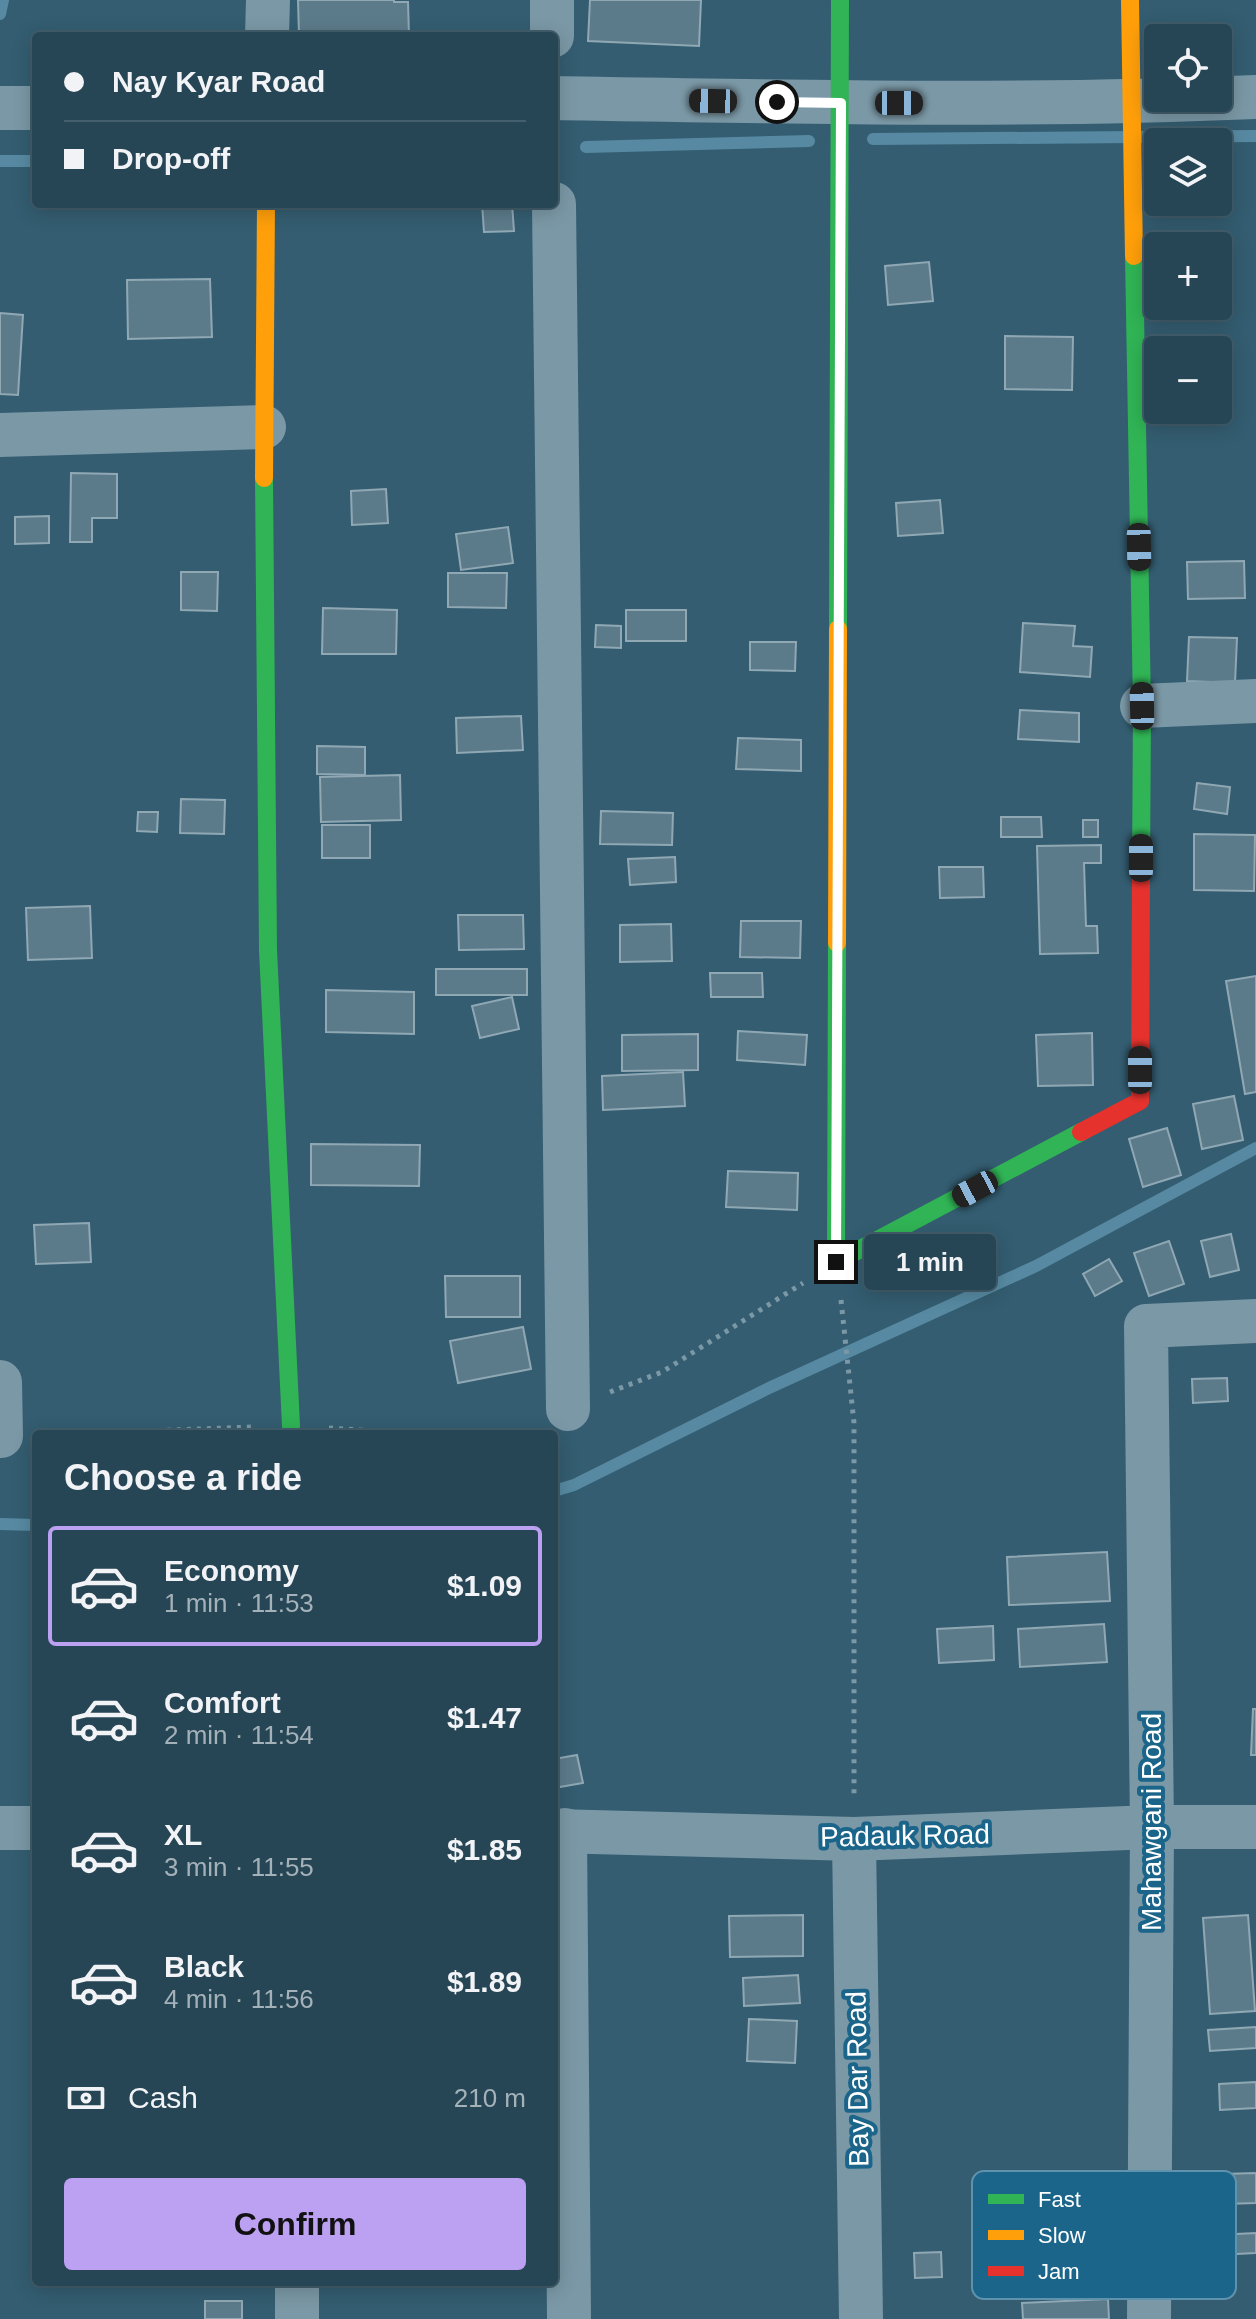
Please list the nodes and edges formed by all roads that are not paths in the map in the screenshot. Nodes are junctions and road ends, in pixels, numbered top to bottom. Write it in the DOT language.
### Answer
graph roads {
  1 [pos="268,0"];
  2 [pos="552,0"];
  3 [pos="840,0"];
  4 [pos="1130,0"];
  5 [pos="267,32"];
  6 [pos="552,32"];
  7 [pos="1256,97"];
  8 [pos="558,98"];
  9 [pos="1132,102"];
  10 [pos="841,103"];
  11 [pos="0,108"];
  12 [pos="32,108"];
  13 [pos="266,208"];
  14 [pos="554,208"];
  15 [pos="264,427"];
  16 [pos="0,435"];
  17 [pos="1256,701"];
  18 [pos="1142,706"];
  19 [pos="1256,1321"];
  20 [pos="0,1382"];
  21 [pos="568,1409"];
  22 [pos="291,1426"];
  23 [pos="1,1436"];
  24 [pos="1152,1827"];
  25 [pos="1256,1827"];
  26 [pos="0,1828"];
  27 [pos="32,1828"];
  28 [pos="559,1830"];
  29 [pos="854,1839"];
  30 [pos="1150,2171"];
  31 [pos="297,2286"];
  32 [pos="1149,2299"];
  33 [pos="297,2319"];
  34 [pos="569,2319"];
  35 [pos="861,2319"];
  36 [pos="1149,2319"];
  1 -- 5 [label="street"];
  2 -- 6 [label="street"];
  3 -- 10 [label="street"];
  4 -- 9 [label="street"];
  7 -- 9 [label="street"];
  8 -- 10 [label="street"];
  9 -- 10 [label="street"];
  9 -- 18 [label="street"];
  10 -- 18 [label="street"];
  11 -- 12 [label="street"];
  13 -- 15 [label="street"];
  14 -- 21 [label="street"];
  15 -- 16 [label="street"];
  15 -- 22 [label="street"];
  17 -- 18 [label="street"];
  19 -- 24 [label="street, Mahawgani Road"];
  20 -- 23 [label="street"];
  24 -- 25 [label="street, Padauk Road"];
  24 -- 29 [label="street, Padauk Road"];
  24 -- 30 [label="street, Mahawgani Road"];
  26 -- 27 [label="street"];
  28 -- 29 [label="street, Padauk Road"];
  28 -- 34 [label="street"];
  29 -- 35 [label="street, Bay Dar Road"];
  31 -- 33 [label="street"];
  32 -- 36 [label="street, Mahawgani Road"];
}
